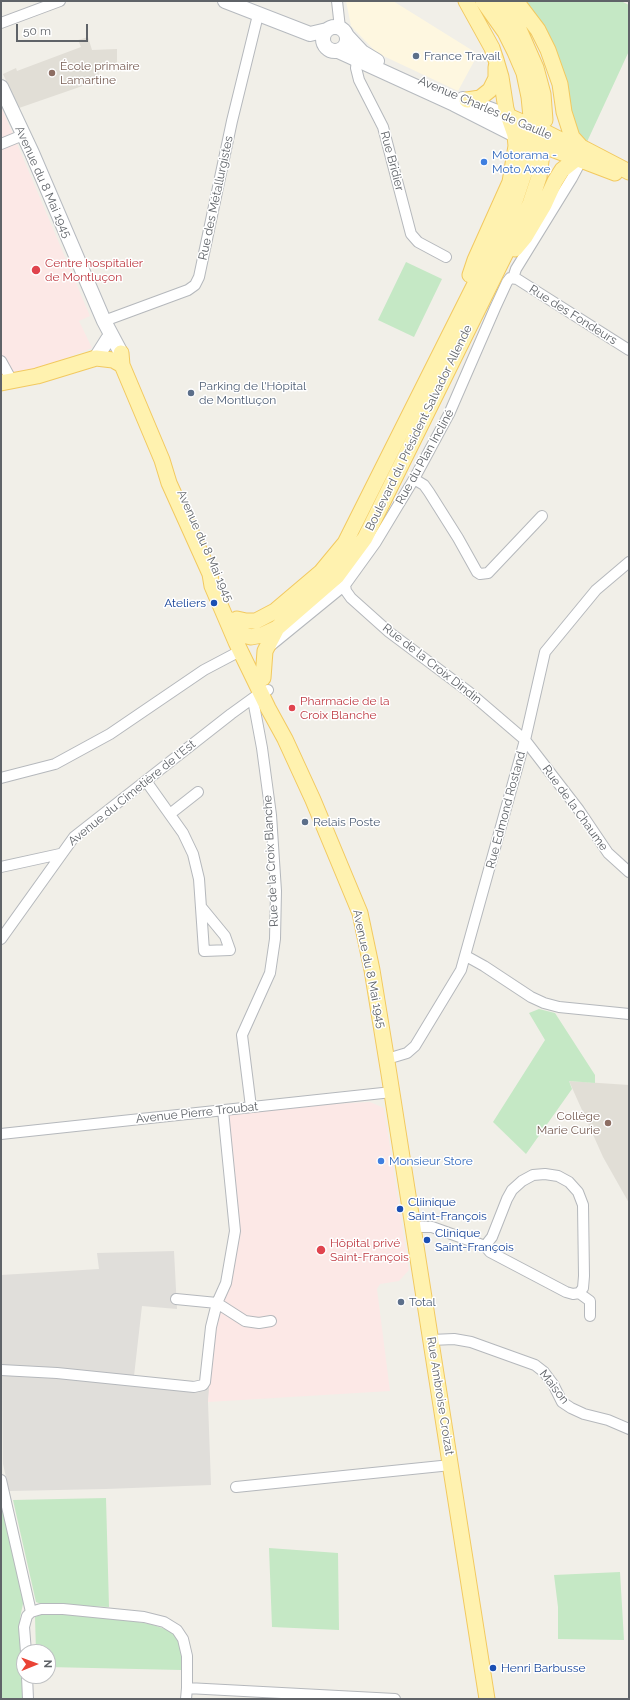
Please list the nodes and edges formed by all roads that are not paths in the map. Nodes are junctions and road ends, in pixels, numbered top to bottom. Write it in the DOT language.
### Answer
graph roads {
  1 [pos="60,1"];
  2 [pos="225,1"];
  3 [pos="337,1"];
  4 [pos="466,1"];
  5 [pos="483,1"];
  6 [pos="500,1"];
  7 [pos="516,1"];
  8 [pos="258,15"];
  9 [pos="1,23"];
  10 [pos="335,34"];
  11 [pos="360,56"];
  12 [pos="496,60"];
  13 [pos="1,87"];
  14 [pos="460,102"];
  15 [pos="564,112"];
  16 [pos="549,134"];
  17 [pos="23,136"];
  18 [pos="521,138"];
  19 [pos="1,144"];
  20 [pos="582,160"];
  21 [pos="629,172"];
  22 [pos="629,177"];
  23 [pos="555,181"];
  24 [pos="446,257"];
  25 [pos="498,268"];
  26 [pos="515,275"];
  27 [pos="104,321"];
  28 [pos="108,339"];
  29 [pos="629,350"];
  30 [pos="96,358"];
  31 [pos="119,359"];
  32 [pos="1,361"];
  33 [pos="6,382"];
  34 [pos="162,460"];
  35 [pos="414,479"];
  36 [pos="542,516"];
  37 [pos="629,562"];
  38 [pos="345,585"];
  39 [pos="275,611"];
  40 [pos="237,619"];
  41 [pos="249,644"];
  42 [pos="263,694"];
  43 [pos="525,740"];
  44 [pos="1,778"];
  45 [pos="146,781"];
  46 [pos="198,792"];
  47 [pos="170,814"];
  48 [pos="60,854"];
  49 [pos="1,866"];
  50 [pos="629,872"];
  51 [pos="202,908"];
  52 [pos="1,939"];
  53 [pos="466,956"];
  54 [pos="629,1014"];
  55 [pos="387,1059"];
  56 [pos="392,1092"];
  57 [pos="251,1107"];
  58 [pos="223,1110"];
  59 [pos="1,1134"];
  60 [pos="413,1227"];
  61 [pos="485,1246"];
  62 [pos="579,1293"];
  63 [pos="176,1299"];
  64 [pos="217,1303"];
  65 [pos="590,1316"];
  66 [pos="271,1321"];
  67 [pos="431,1340"];
  68 [pos="1,1370"];
  69 [pos="629,1429"];
  70 [pos="451,1465"];
  71 [pos="1,1480"];
  72 [pos="236,1486"];
  73 [pos="31,1612"];
  74 [pos="25,1644"];
  75 [pos="27,1684"];
  76 [pos="187,1688"];
  77 [pos="28,1699"];
  78 [pos="186,1699"];
  79 [pos="395,1699"];
  80 [pos="487,1699"];
  1 -- 9 [label="street"];
  2 -- 8 [label="main road"];
  3 -- 10 [label="street"];
  4 -- 12 [label="main road"];
  5 -- 16 [label="main road"];
  6 -- 16 [label="main road"];
  7 -- 15 [label="main road"];
  8 -- 10 [label="main road"];
  8 -- 27 [label="street, Rue des Métallurgistes"];
  10 -- 11 [label="main road, Avenue Charles de Gaulle"];
  10 -- 11 [label="main road, Avenue Charles de Gaulle"];
  11 -- 14 [label="main road, Avenue Charles de Gaulle"];
  11 -- 24 [label="street, Rue Bridier"];
  12 -- 14 [label="main road"];
  12 -- 18 [label="main road"];
  13 -- 17 [label="main road, Avenue du 8 Mai 1945"];
  14 -- 18 [label="main road, Avenue Charles de Gaulle"];
  14 -- 18 [label="main road, Avenue Charles de Gaulle"];
  15 -- 16 [label="main road"];
  15 -- 21 [label="main road"];
  16 -- 18 [label="main road, Avenue Charles de Gaulle"];
  16 -- 18 [label="main road"];
  16 -- 20 [label="main road, Avenue Charles de Gaulle"];
  16 -- 21 [label="main road, Avenue Charles de Gaulle"];
  16 -- 23 [label="main road"];
  17 -- 19 [label="street"];
  17 -- 27 [label="main road, Avenue du 8 Mai 1945"];
  18 -- 25 [label="main road, Boulevard du Président Salvador Allende"];
  18 -- 39 [label="main road, Boulevard du Président Salvador Allende"];
  20 -- 21 [label="main road"];
  20 -- 22 [label="main road, Avenue Charles de Gaulle"];
  20 -- 23 [label="main road"];
  20 -- 26 [label="street, Rue du Plan Incliné"];
  23 -- 25 [label="main road"];
  25 -- 41 [label="main road, Boulevard du Président Salvador Allende"];
  26 -- 29 [label="street, Rue des Fondeurs"];
  26 -- 35 [label="street, Rue du Plan Incliné"];
  27 -- 28 [label="main road, Avenue du 8 Mai 1945"];
  27 -- 31 [label="main road, Avenue du 8 Mai 1945"];
  28 -- 30 [label="main road"];
  28 -- 31 [label="main road, Avenue du 8 Mai 1945"];
  30 -- 31 [label="main road"];
  30 -- 33 [label="main road"];
  31 -- 34 [label="main road, Avenue du 8 Mai 1945"];
  32 -- 33 [label="street"];
  34 -- 40 [label="main road, Avenue du 8 Mai 1945"];
  34 -- 41 [label="main road, Avenue du 8 Mai 1945"];
  35 -- 36 [label="street"];
  35 -- 38 [label="street, Rue du Plan Incliné"];
  37 -- 43 [label="street, Rue Edmond Rostand"];
  38 -- 41 [label="street, Rue du Plan Incliné"];
  38 -- 43 [label="street, Rue de la Croix Dindin"];
  39 -- 40 [label="main road, Boulevard du Président Salvador Allende"];
  39 -- 41 [label="main road, Boulevard du Président Salvador Allende"];
  40 -- 41 [label="main road, Avenue du 8 Mai 1945"];
  41 -- 42 [label="main road, Boulevard du Président Salvador Allende"];
  41 -- 42 [label="main road, Avenue du 8 Mai 1945"];
  41 -- 44 [label="street, Rue du Plan Incliné"];
  42 -- 45 [label="street, Avenue du Cimetière de l'Est"];
  42 -- 55 [label="main road, Avenue du 8 Mai 1945"];
  42 -- 57 [label="street, Rue de la Croix Blanche"];
  43 -- 50 [label="street, Rue de la Chaume"];
  43 -- 53 [label="street, Rue Edmond Rostand"];
  45 -- 47 [label="street"];
  45 -- 48 [label="street, Avenue du Cimetière de l'Est"];
  46 -- 47 [label="street"];
  47 -- 51 [label="street"];
  48 -- 49 [label="street"];
  48 -- 52 [label="street, Avenue du Cimetière de l'Est"];
  53 -- 54 [label="street"];
  53 -- 55 [label="street, Rue Edmond Rostand"];
  55 -- 56 [label="main road, Avenue du 8 Mai 1945"];
  56 -- 57 [label="street, Avenue Pierre Troubat"];
  56 -- 60 [label="main road, Rue Ambroise Croizat"];
  57 -- 58 [label="street, Avenue Pierre Troubat"];
  58 -- 59 [label="street, Avenue Pierre Troubat"];
  58 -- 64 [label="street"];
  60 -- 61 [label="street"];
  60 -- 67 [label="main road, Rue Ambroise Croizat"];
  61 -- 62 [label="street"];
  61 -- 62 [label="street"];
  62 -- 65 [label="street"];
  63 -- 64 [label="street"];
  64 -- 66 [label="street"];
  64 -- 68 [label="street"];
  67 -- 69 [label="street, Maison"];
  67 -- 70 [label="main road, Rue Ambroise Croizat"];
  70 -- 72 [label="street"];
  70 -- 80 [label="main road, Rue Ambroise Croizat"];
  71 -- 73 [label="street"];
  73 -- 74 [label="street"];
  73 -- 76 [label="street"];
  75 -- 77 [label="street"];
  76 -- 78 [label="street"];
  76 -- 79 [label="street"];
}
